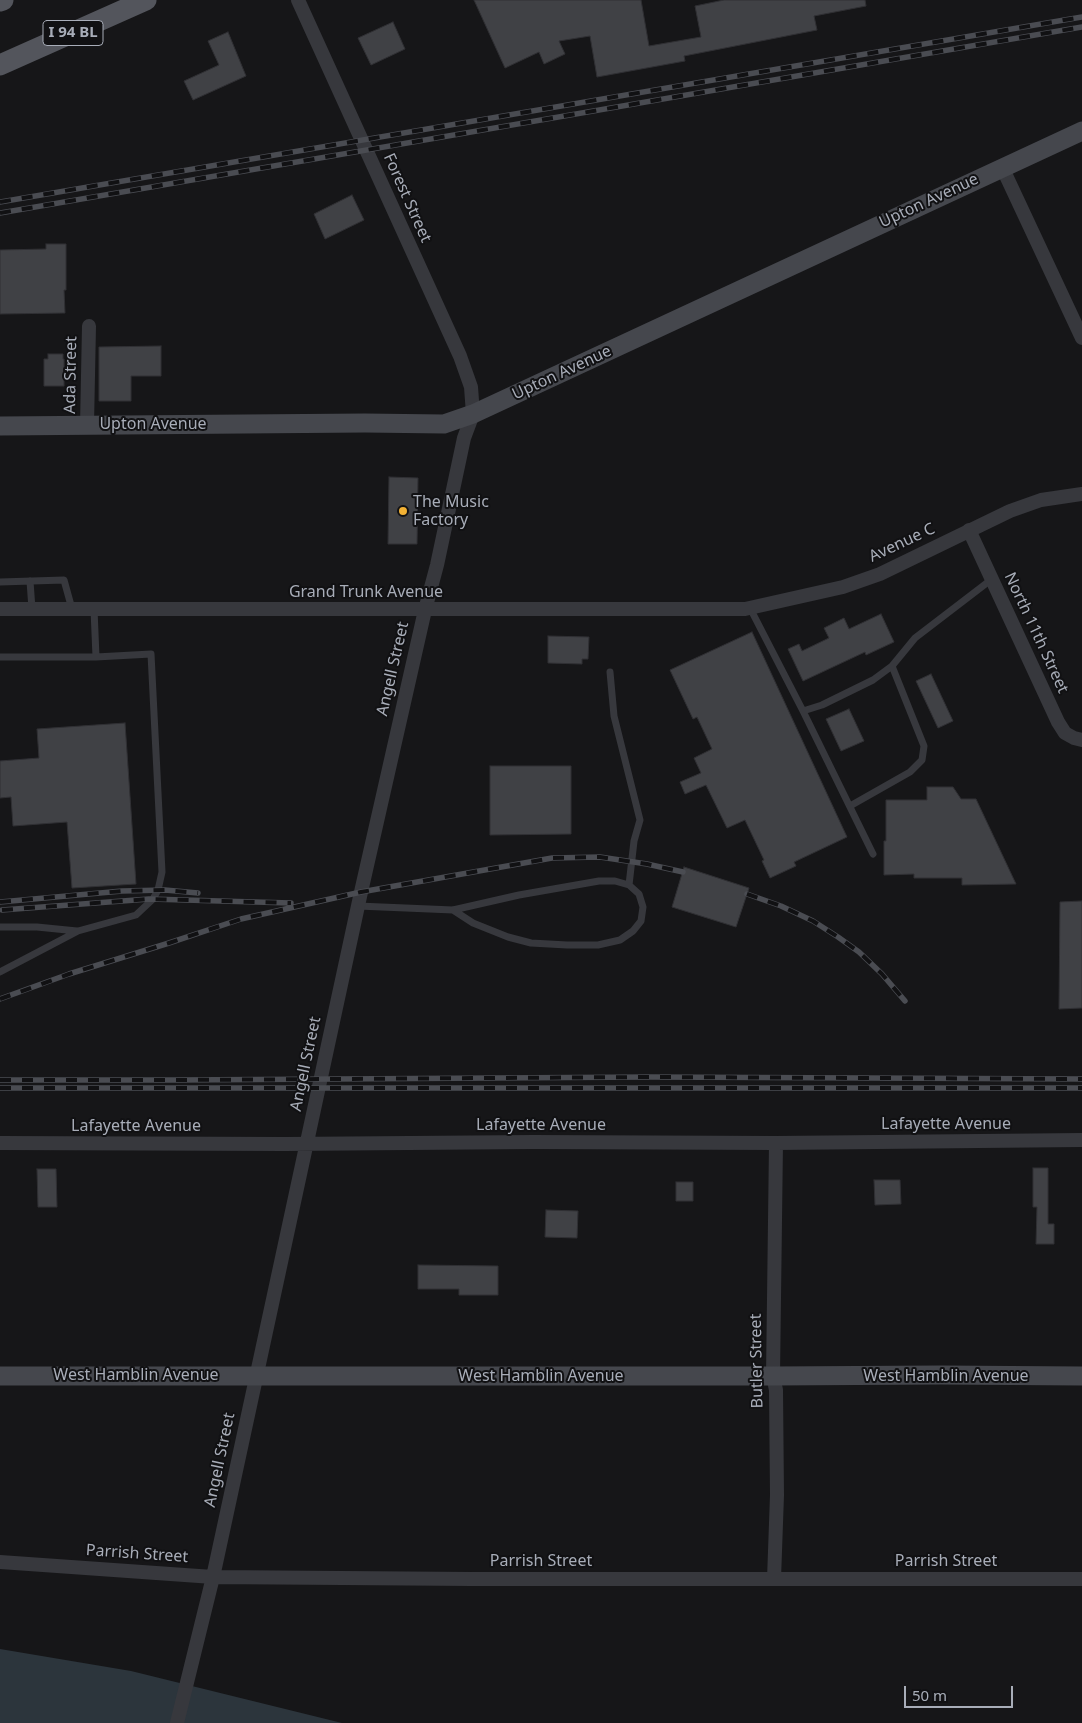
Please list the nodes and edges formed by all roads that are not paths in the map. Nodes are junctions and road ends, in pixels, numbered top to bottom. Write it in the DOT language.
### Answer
graph roads {
  1 [pos="146,0"];
  2 [pos="298,0"];
  3 [pos="0,65"];
  4 [pos="1082,131"];
  5 [pos="1002,167"];
  6 [pos="89,326"];
  7 [pos="1082,338"];
  8 [pos="473,414"];
  9 [pos="87,425"];
  10 [pos="0,426"];
  11 [pos="1082,494"];
  12 [pos="969,530"];
  13 [pos="992,579"];
  14 [pos="30,581"];
  15 [pos="0,582"];
  16 [pos="750,608"];
  17 [pos="0,609"];
  18 [pos="32,609"];
  19 [pos="72,609"];
  20 [pos="94,609"];
  21 [pos="424,610"];
  22 [pos="732,610"];
  23 [pos="0,657"];
  24 [pos="96,657"];
  25 [pos="892,666"];
  26 [pos="610,672"];
  27 [pos="803,710"];
  28 [pos="1082,740"];
  29 [pos="850,806"];
  30 [pos="873,854"];
  31 [pos="629,885"];
  32 [pos="358,906"];
  33 [pos="453,910"];
  34 [pos="0,927"];
  35 [pos="78,931"];
  36 [pos="0,972"];
  37 [pos="1082,1140"];
  38 [pos="0,1143"];
  39 [pos="306,1143"];
  40 [pos="776,1143"];
  41 [pos="256,1375"];
  42 [pos="0,1376"];
  43 [pos="773,1376"];
  44 [pos="1082,1376"];
  45 [pos="0,1562"];
  46 [pos="213,1577"];
  47 [pos="1082,1578"];
  48 [pos="774,1579"];
  49 [pos="177,1723"];
  1 -- 3 [label="main road, I 94 BL"];
  2 -- 8 [label="street, Forest Street"];
  4 -- 5 [label="street, Upton Avenue"];
  5 -- 7 [label="street"];
  5 -- 8 [label="street, Upton Avenue"];
  6 -- 9 [label="street, Ada Street"];
  8 -- 9 [label="street, Upton Avenue"];
  8 -- 21 [label="street, Angell Street"];
  9 -- 10 [label="street, Upton Avenue"];
  11 -- 12 [label="street, Avenue C"];
  12 -- 13 [label="street, North 11th Street"];
  12 -- 16 [label="street, Avenue C"];
  13 -- 25 [label="lane"];
  13 -- 28 [label="street, North 11th Street"];
  14 -- 15 [label="lane"];
  14 -- 18 [label="lane"];
  14 -- 19 [label="lane"];
  16 -- 22 [label="street, Avenue C"];
  16 -- 27 [label="lane"];
  17 -- 18 [label="street, Grand Trunk Avenue"];
  18 -- 19 [label="street, Grand Trunk Avenue"];
  19 -- 20 [label="street, Grand Trunk Avenue"];
  20 -- 21 [label="street, Grand Trunk Avenue"];
  20 -- 24 [label="lane"];
  21 -- 22 [label="street, Grand Trunk Avenue"];
  21 -- 32 [label="street, Angell Street"];
  23 -- 24 [label="lane"];
  24 -- 35 [label="lane"];
  25 -- 27 [label="lane"];
  25 -- 29 [label="lane"];
  26 -- 31 [label="lane"];
  27 -- 29 [label="lane"];
  29 -- 30 [label="lane"];
  31 -- 33 [label="lane"];
  31 -- 33 [label="lane"];
  32 -- 33 [label="lane"];
  32 -- 39 [label="street, Angell Street"];
  34 -- 35 [label="lane"];
  35 -- 36 [label="lane"];
  37 -- 40 [label="street, Lafayette Avenue"];
  38 -- 39 [label="street, Lafayette Avenue"];
  39 -- 40 [label="street, Lafayette Avenue"];
  39 -- 41 [label="street, Angell Street"];
  40 -- 43 [label="street, Butler Street"];
  41 -- 42 [label="street, West Hamblin Avenue"];
  41 -- 43 [label="street, West Hamblin Avenue"];
  41 -- 46 [label="street, Angell Street"];
  43 -- 44 [label="street, West Hamblin Avenue"];
  43 -- 48 [label="street, Butler Street"];
  45 -- 46 [label="street, Parrish Street"];
  46 -- 48 [label="street, Parrish Street"];
  46 -- 49 [label="street, Angell Street"];
  47 -- 48 [label="street, Parrish Street"];
}
